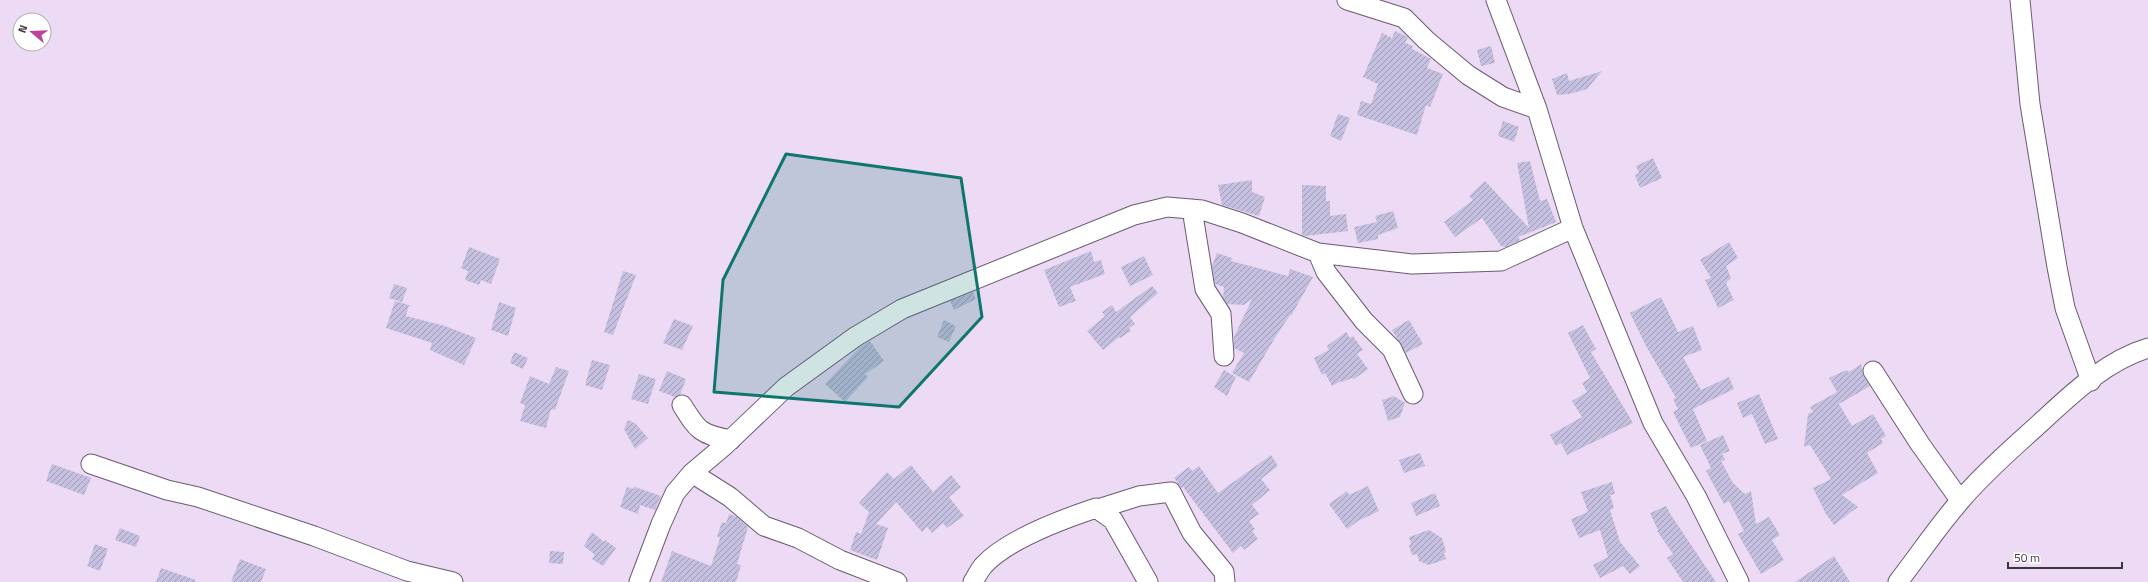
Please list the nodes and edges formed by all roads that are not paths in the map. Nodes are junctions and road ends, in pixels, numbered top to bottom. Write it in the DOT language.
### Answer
graph roads {
  1 [pos="1347,0"];
  2 [pos="1496,0"];
  3 [pos="2020,0"];
  4 [pos="1537,109"];
  5 [pos="1192,209"];
  6 [pos="1573,228"];
  7 [pos="1318,253"];
  8 [pos="2148,348"];
  9 [pos="1224,356"];
  10 [pos="1873,371"];
  11 [pos="2091,381"];
  12 [pos="1413,394"];
  13 [pos="682,405"];
  14 [pos="731,440"];
  15 [pos="91,464"];
  16 [pos="692,474"];
  17 [pos="1960,500"];
  18 [pos="1098,509"];
  19 [pos="430,580"];
  20 [pos="453,582"];
  21 [pos="639,582"];
  22 [pos="897,582"];
  23 [pos="973,582"];
  24 [pos="1148,582"];
  25 [pos="1225,582"];
  26 [pos="1739,582"];
  27 [pos="1898,582"];
  1 -- 4 [label="street"];
  2 -- 4 [label="street"];
  3 -- 11 [label="street"];
  4 -- 6 [label="street"];
  5 -- 7 [label="street"];
  5 -- 9 [label="street"];
  5 -- 14 [label="street"];
  6 -- 7 [label="street"];
  6 -- 26 [label="street"];
  7 -- 12 [label="street"];
  8 -- 11 [label="street"];
  10 -- 17 [label="street"];
  11 -- 17 [label="street"];
  13 -- 14 [label="street"];
  14 -- 16 [label="street"];
  15 -- 19 [label="street"];
  16 -- 21 [label="street"];
  16 -- 22 [label="street"];
  17 -- 27 [label="street"];
  18 -- 23 [label="street"];
  18 -- 24 [label="street"];
  18 -- 25 [label="street"];
  19 -- 20 [label="street"];
}
